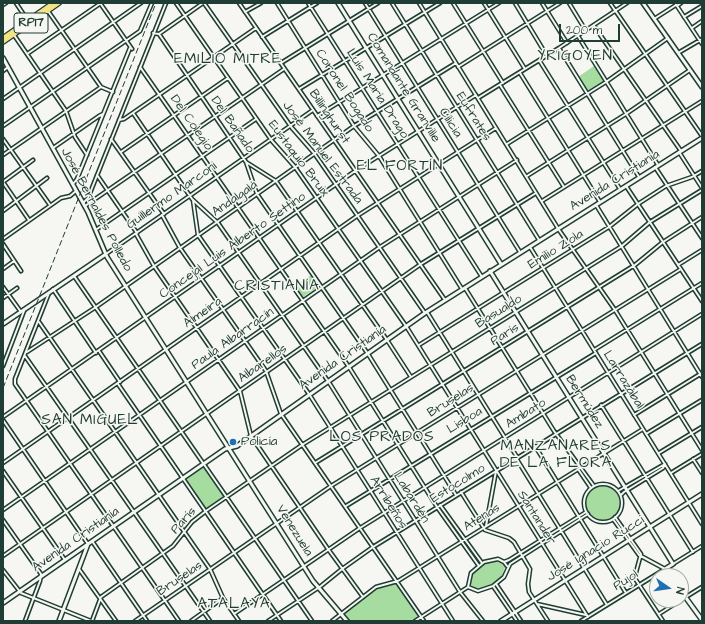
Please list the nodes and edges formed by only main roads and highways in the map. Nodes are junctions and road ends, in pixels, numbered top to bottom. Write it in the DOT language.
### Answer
graph roads {
  1 [pos="54,3"];
  2 [pos="59,3"];
  3 [pos="47,9"];
  4 [pos="3,38"];
  5 [pos="3,42"];
  1 -- 3 [label="main road, RP17"];
  2 -- 3 [label="main road, RP17"];
  3 -- 4 [label="main road, RP17"];
  3 -- 5 [label="main road, RP17"];
}
